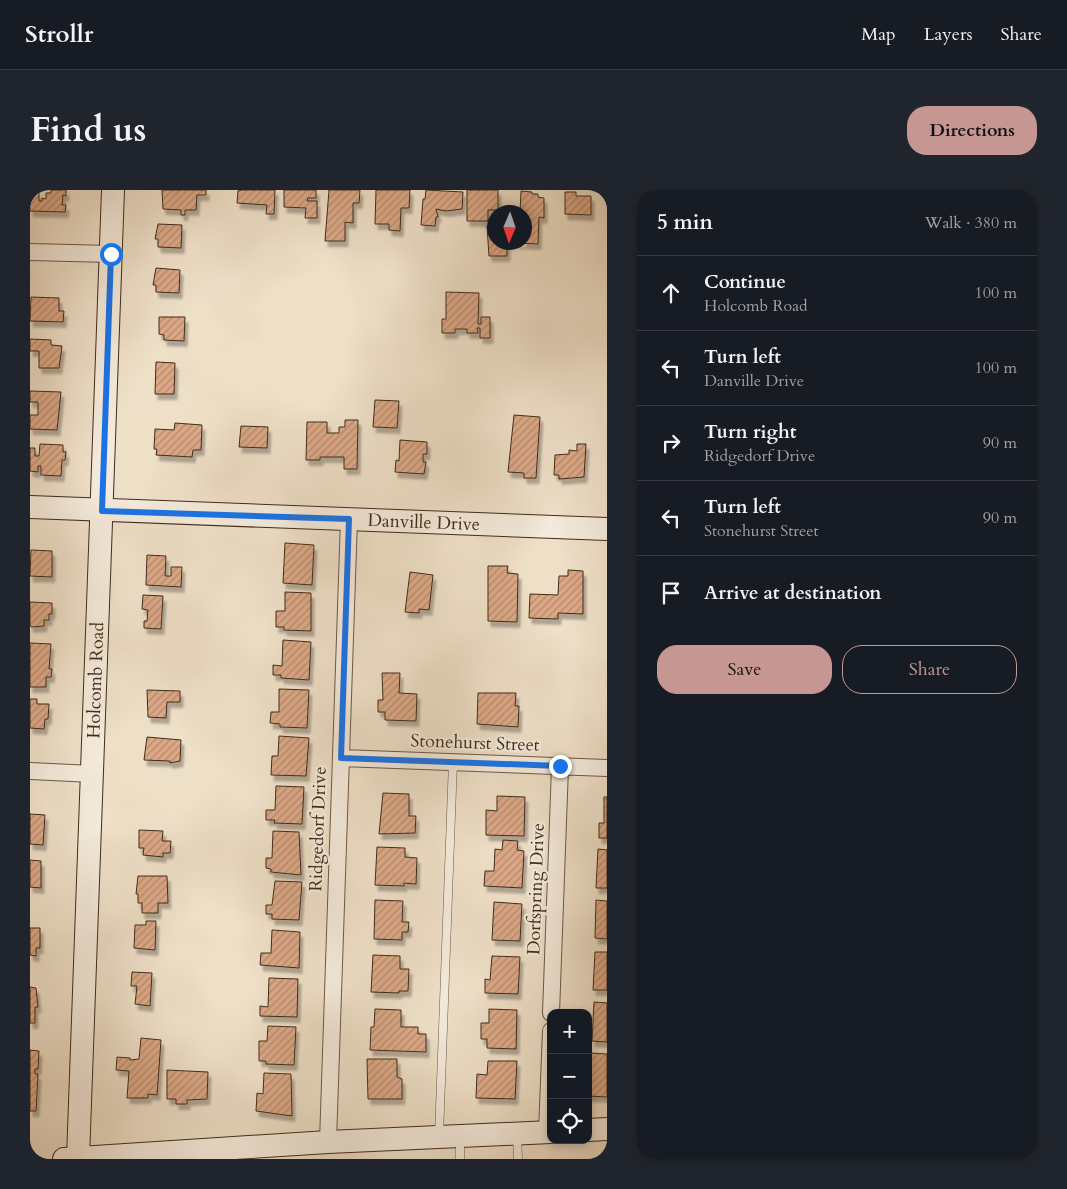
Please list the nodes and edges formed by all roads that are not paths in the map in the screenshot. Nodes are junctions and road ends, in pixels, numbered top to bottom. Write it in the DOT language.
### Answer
graph roads {
  1 [pos="113,190"];
  2 [pos="30,252"];
  3 [pos="111,254"];
  4 [pos="30,507"];
  5 [pos="102,511"];
  6 [pos="349,519"];
  7 [pos="607,529"];
  8 [pos="341,758"];
  9 [pos="453,762"];
  10 [pos="560,766"];
  11 [pos="607,768"];
  12 [pos="30,771"];
  13 [pos="93,774"];
  14 [pos="551,1009"];
  15 [pos="551,1054"];
  16 [pos="550,1099"];
  17 [pos="607,1129"];
  18 [pos="592,1130"];
  19 [pos="547,1132"];
  20 [pos="517,1133"];
  21 [pos="449,1136"];
  22 [pos="328,1142"];
  23 [pos="177,1156"];
  24 [pos="71,1158"];
  25 [pos="460,1159"];
  26 [pos="518,1159"];
  1 -- 3 [label="street, Holcomb Road"];
  2 -- 3 [label="street"];
  3 -- 5 [label="street, Holcomb Road"];
  4 -- 5 [label="street, Danville Drive"];
  5 -- 6 [label="street, Danville Drive"];
  5 -- 13 [label="street, Holcomb Road"];
  6 -- 7 [label="street, Danville Drive"];
  6 -- 8 [label="street, Ridgedorf Drive"];
  8 -- 9 [label="street, Stonehurst Street"];
  8 -- 22 [label="street, Ridgedorf Drive"];
  9 -- 10 [label="street, Stonehurst Street"];
  9 -- 21 [label="lane"];
  10 -- 11 [label="street, Stonehurst Street"];
  10 -- 14 [label="street, Dorfspring Drive"];
  12 -- 13 [label="street"];
  13 -- 24 [label="street, Holcomb Road"];
  15 -- 16 [label="street"];
  17 -- 18 [label="street"];
  19 -- 20 [label="street"];
  20 -- 21 [label="street"];
  20 -- 26 [label="lane"];
  21 -- 22 [label="street"];
  21 -- 25 [label="lane"];
  22 -- 23 [label="street"];
  23 -- 24 [label="street"];
}
